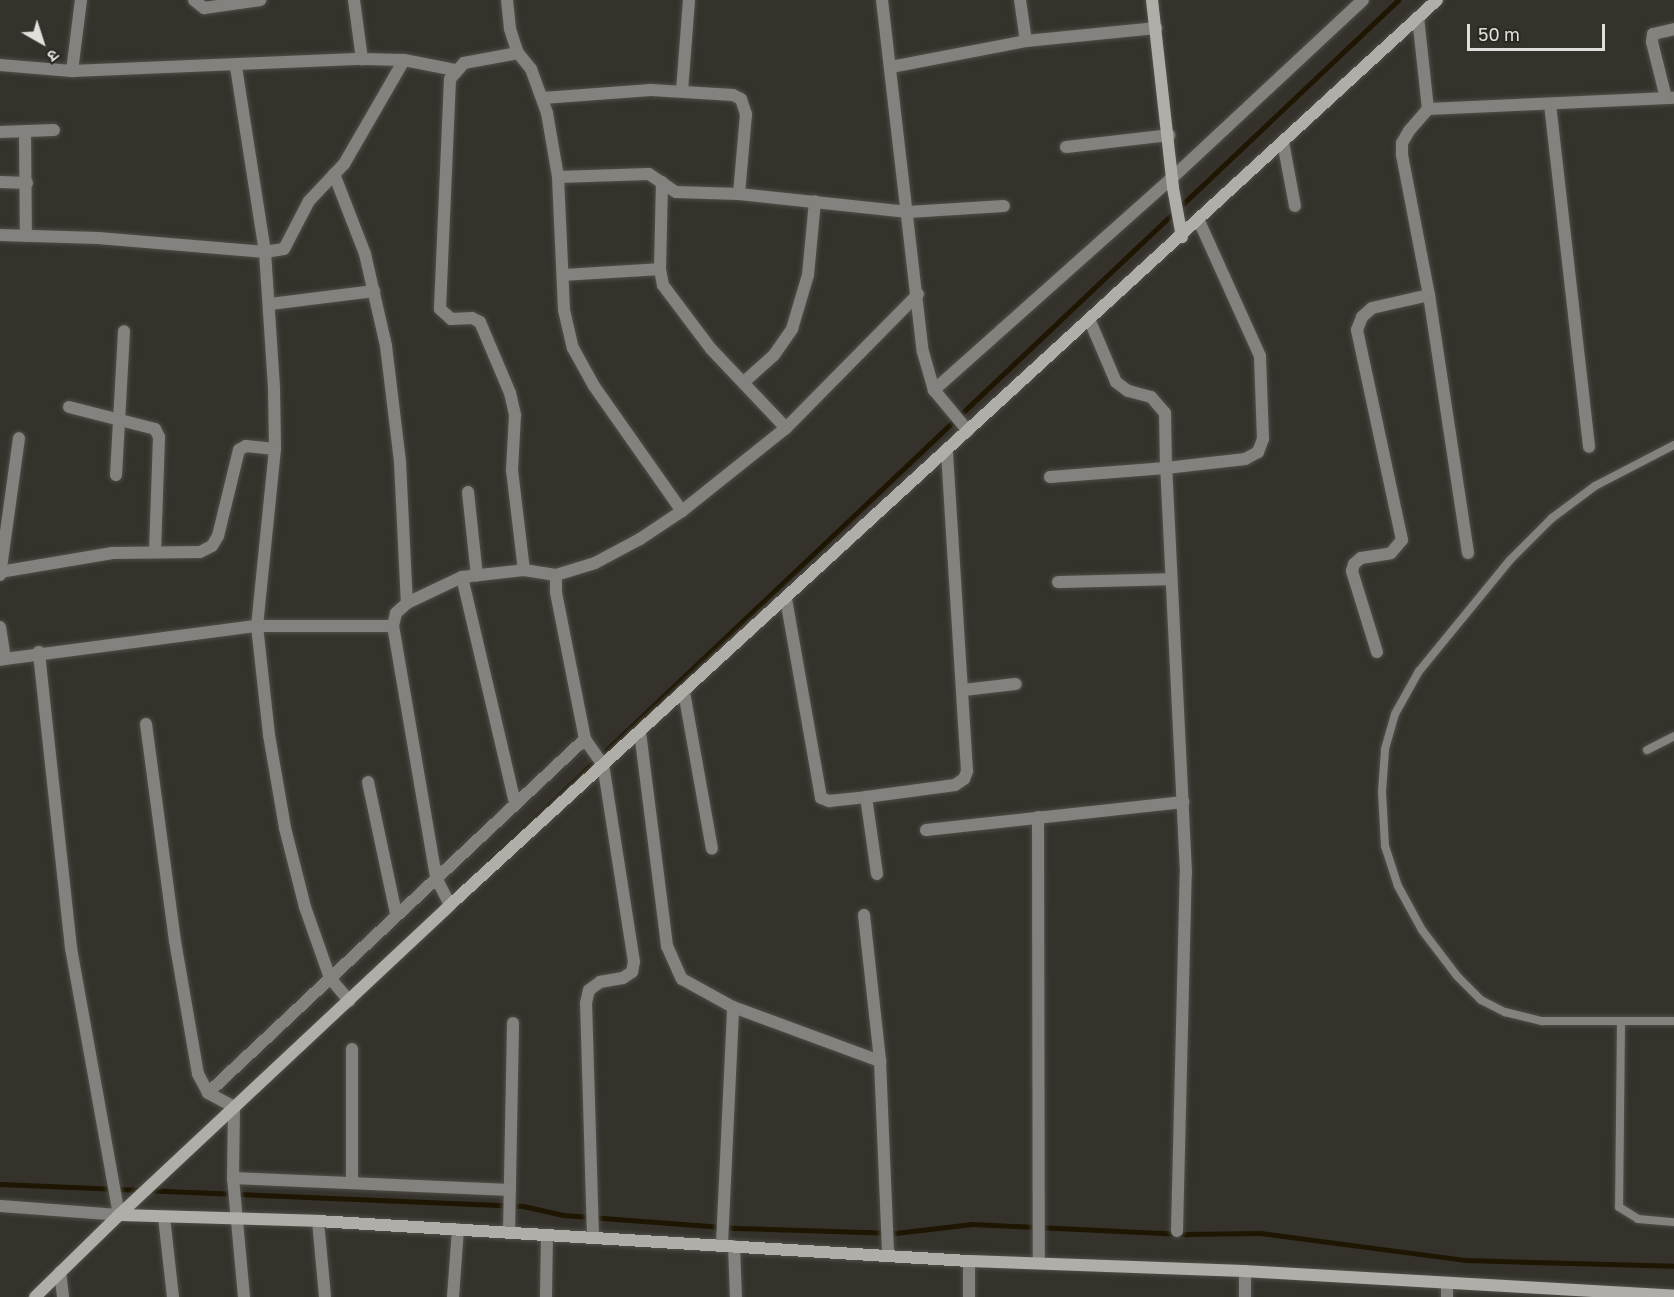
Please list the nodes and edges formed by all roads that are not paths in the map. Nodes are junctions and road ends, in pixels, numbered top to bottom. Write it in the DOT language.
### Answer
graph roads {
  1 [pos="81,0"];
  2 [pos="194,0"];
  3 [pos="260,0"];
  4 [pos="354,0"];
  5 [pos="507,0"];
  6 [pos="689,0"];
  7 [pos="882,0"];
  8 [pos="1020,0"];
  9 [pos="1152,0"];
  10 [pos="1363,0"];
  11 [pos="1427,7"];
  12 [pos="1155,28"];
  13 [pos="1674,29"];
  14 [pos="1026,42"];
  15 [pos="518,53"];
  16 [pos="362,59"];
  17 [pos="404,60"];
  18 [pos="0,65"];
  19 [pos="236,67"];
  20 [pos="891,67"];
  21 [pos="72,70"];
  22 [pos="455,70"];
  23 [pos="682,91"];
  24 [pos="543,98"];
  25 [pos="1670,98"];
  26 [pos="1550,104"];
  27 [pos="1428,109"];
  28 [pos="54,130"];
  29 [pos="25,131"];
  30 [pos="0,132"];
  31 [pos="1169,135"];
  32 [pos="1283,142"];
  33 [pos="1066,147"];
  34 [pos="334,174"];
  35 [pos="558,177"];
  36 [pos="0,182"];
  37 [pos="662,182"];
  38 [pos="27,183"];
  39 [pos="1173,183"];
  40 [pos="739,194"];
  41 [pos="815,201"];
  42 [pos="1004,206"];
  43 [pos="1294,206"];
  44 [pos="908,212"];
  45 [pos="1199,221"];
  46 [pos="0,235"];
  47 [pos="26,236"];
  48 [pos="1182,237"];
  49 [pos="265,252"];
  50 [pos="660,269"];
  51 [pos="563,274"];
  52 [pos="374,291"];
  53 [pos="918,294"];
  54 [pos="1429,295"];
  55 [pos="270,304"];
  56 [pos="1090,321"];
  57 [pos="124,331"];
  58 [pos="744,382"];
  59 [pos="934,390"];
  60 [pos="69,407"];
  61 [pos="118,418"];
  62 [pos="964,426"];
  63 [pos="786,428"];
  64 [pos="19,438"];
  65 [pos="1674,445"];
  66 [pos="1589,447"];
  67 [pos="275,448"];
  68 [pos="947,452"];
  69 [pos="1166,468"];
  70 [pos="116,476"];
  71 [pos="1050,477"];
  72 [pos="468,492"];
  73 [pos="682,511"];
  74 [pos="155,550"];
  75 [pos="1468,553"];
  76 [pos="524,570"];
  77 [pos="0,573"];
  78 [pos="556,575"];
  79 [pos="477,576"];
  80 [pos="462,577"];
  81 [pos="1171,579"];
  82 [pos="1058,582"];
  83 [pos="786,599"];
  84 [pos="407,603"];
  85 [pos="256,626"];
  86 [pos="393,626"];
  87 [pos="0,627"];
  88 [pos="39,652"];
  89 [pos="1377,652"];
  90 [pos="3,659"];
  91 [pos="1016,684"];
  92 [pos="963,690"];
  93 [pos="684,692"];
  94 [pos="146,724"];
  95 [pos="640,732"];
  96 [pos="1674,736"];
  97 [pos="589,746"];
  98 [pos="1647,750"];
  99 [pos="603,765"];
  100 [pos="369,782"];
  101 [pos="866,797"];
  102 [pos="1183,802"];
  103 [pos="515,803"];
  104 [pos="1038,817"];
  105 [pos="926,830"];
  106 [pos="712,849"];
  107 [pos="877,874"];
  108 [pos="436,877"];
  109 [pos="450,905"];
  110 [pos="396,914"];
  111 [pos="864,915"];
  112 [pos="339,989"];
  113 [pos="733,1007"];
  114 [pos="1621,1021"];
  115 [pos="1674,1021"];
  116 [pos="513,1023"];
  117 [pos="352,1049"];
  118 [pos="880,1061"];
  119 [pos="222,1100"];
  120 [pos="352,1183"];
  121 [pos="234,1190"];
  122 [pos="510,1190"];
  123 [pos="0,1206"];
  124 [pos="119,1215"];
  125 [pos="164,1217"];
  126 [pos="236,1218"];
  127 [pos="318,1221"];
  128 [pos="1674,1222"];
  129 [pos="458,1229"];
  130 [pos="1177,1231"];
  131 [pos="509,1233"];
  132 [pos="547,1235"];
  133 [pos="593,1237"];
  134 [pos="725,1237"];
  135 [pos="888,1255"];
  136 [pos="1039,1257"];
  137 [pos="969,1261"];
  138 [pos="1245,1271"];
  139 [pos="60,1272"];
  140 [pos="1447,1291"];
  141 [pos="1623,1295"];
  142 [pos="1674,1296"];
  143 [pos="35,1297"];
  144 [pos="63,1297"];
  145 [pos="173,1297"];
  146 [pos="244,1297"];
  147 [pos="325,1297"];
  148 [pos="453,1297"];
  149 [pos="546,1297"];
  150 [pos="736,1297"];
  151 [pos="969,1297"];
  152 [pos="1245,1297"];
  1 -- 21 [label="street"];
  2 -- 3 [label="street"];
  4 -- 16 [label="street"];
  5 -- 15 [label="street"];
  6 -- 23 [label="street"];
  7 -- 20 [label="street"];
  8 -- 14 [label="street"];
  9 -- 12 [label="street"];
  10 -- 39 [label="street"];
  11 -- 27 [label="street"];
  11 -- 32 [label="street"];
  12 -- 14 [label="street"];
  12 -- 31 [label="street"];
  13 -- 25 [label="street"];
  14 -- 20 [label="street"];
  15 -- 22 [label="street"];
  15 -- 24 [label="street"];
  16 -- 17 [label="street"];
  16 -- 19 [label="street"];
  17 -- 22 [label="street"];
  17 -- 34 [label="street"];
  18 -- 21 [label="street"];
  19 -- 21 [label="street"];
  19 -- 49 [label="street"];
  20 -- 44 [label="street"];
  22 -- 76 [label="street"];
  23 -- 24 [label="street"];
  23 -- 40 [label="street"];
  24 -- 35 [label="street"];
  25 -- 26 [label="street"];
  26 -- 27 [label="street"];
  26 -- 66 [label="street"];
  27 -- 54 [label="street"];
  28 -- 29 [label="street"];
  29 -- 30 [label="street"];
  29 -- 38 [label="street"];
  31 -- 33 [label="street"];
  31 -- 39 [label="street"];
  32 -- 43 [label="street"];
  32 -- 45 [label="street"];
  34 -- 49 [label="street"];
  34 -- 52 [label="street"];
  35 -- 37 [label="street"];
  35 -- 51 [label="street"];
  36 -- 38 [label="street"];
  37 -- 40 [label="street"];
  37 -- 50 [label="street"];
  38 -- 47 [label="street"];
  39 -- 48 [label="street"];
  39 -- 59 [label="street"];
  40 -- 41 [label="street"];
  41 -- 44 [label="street"];
  41 -- 58 [label="street"];
  42 -- 44 [label="street"];
  44 -- 53 [label="street"];
  45 -- 48 [label="street"];
  45 -- 69 [label="street"];
  46 -- 47 [label="street"];
  47 -- 49 [label="street"];
  48 -- 56 [label="street"];
  49 -- 55 [label="street"];
  50 -- 51 [label="street"];
  50 -- 58 [label="street"];
  51 -- 73 [label="street"];
  52 -- 55 [label="street"];
  52 -- 84 [label="street"];
  53 -- 59 [label="street"];
  53 -- 63 [label="street"];
  54 -- 75 [label="street"];
  54 -- 89 [label="street"];
  55 -- 67 [label="street"];
  56 -- 62 [label="street"];
  56 -- 69 [label="street"];
  57 -- 61 [label="street"];
  58 -- 63 [label="street"];
  59 -- 62 [label="street"];
  60 -- 61 [label="street"];
  61 -- 70 [label="street"];
  61 -- 74 [label="street"];
  62 -- 68 [label="street"];
  63 -- 73 [label="street"];
  64 -- 77 [label="street"];
  65 -- 114 [label="lane"];
  67 -- 74 [label="street"];
  67 -- 85 [label="street"];
  68 -- 83 [label="street"];
  68 -- 92 [label="street"];
  69 -- 71 [label="street"];
  69 -- 81 [label="street"];
  72 -- 79 [label="street"];
  73 -- 78 [label="street"];
  74 -- 77 [label="street"];
  76 -- 78 [label="street"];
  76 -- 79 [label="street"];
  78 -- 97 [label="street"];
  79 -- 80 [label="street"];
  80 -- 84 [label="street"];
  80 -- 103 [label="street"];
  81 -- 82 [label="street"];
  81 -- 102 [label="street"];
  83 -- 93 [label="street"];
  83 -- 101 [label="street"];
  84 -- 86 [label="street"];
  85 -- 86 [label="street"];
  85 -- 88 [label="street"];
  85 -- 112 [label="street"];
  86 -- 108 [label="street"];
  87 -- 90 [label="street"];
  88 -- 90 [label="street"];
  88 -- 124 [label="street"];
  91 -- 92 [label="street"];
  92 -- 101 [label="street"];
  93 -- 95 [label="street"];
  93 -- 106 [label="street"];
  94 -- 119 [label="street"];
  95 -- 99 [label="street"];
  95 -- 113 [label="street"];
  96 -- 98 [label="lane"];
  97 -- 99 [label="street"];
  97 -- 103 [label="street"];
  99 -- 109 [label="street"];
  99 -- 133 [label="street"];
  100 -- 110 [label="street"];
  101 -- 107 [label="street"];
  102 -- 104 [label="street"];
  102 -- 130 [label="street"];
  103 -- 108 [label="street"];
  104 -- 105 [label="street"];
  104 -- 136 [label="street"];
  108 -- 109 [label="street"];
  108 -- 110 [label="street"];
  109 -- 112 [label="street"];
  110 -- 112 [label="street"];
  111 -- 118 [label="street"];
  112 -- 119 [label="street"];
  112 -- 119 [label="street"];
  113 -- 118 [label="street"];
  113 -- 134 [label="street"];
  114 -- 115 [label="lane"];
  114 -- 128 [label="lane"];
  116 -- 122 [label="street"];
  117 -- 120 [label="street"];
  118 -- 135 [label="street"];
  119 -- 121 [label="street"];
  119 -- 124 [label="street"];
  120 -- 121 [label="street"];
  120 -- 122 [label="street"];
  121 -- 126 [label="street"];
  122 -- 131 [label="street"];
  123 -- 124 [label="street"];
  124 -- 125 [label="street"];
  124 -- 139 [label="street"];
  125 -- 126 [label="street"];
  125 -- 145 [label="street"];
  126 -- 127 [label="street"];
  126 -- 146 [label="street"];
  127 -- 129 [label="street"];
  127 -- 147 [label="street"];
  129 -- 131 [label="street"];
  129 -- 148 [label="street"];
  131 -- 132 [label="street"];
  132 -- 133 [label="street"];
  132 -- 149 [label="street"];
  133 -- 134 [label="street"];
  134 -- 135 [label="street"];
  134 -- 150 [label="street"];
  135 -- 137 [label="street"];
  136 -- 137 [label="street"];
  136 -- 138 [label="street"];
  137 -- 151 [label="street"];
  138 -- 140 [label="street"];
  138 -- 152 [label="street"];
  139 -- 143 [label="street"];
  139 -- 144 [label="street"];
  140 -- 141 [label="street"];
  141 -- 142 [label="street"];
}
